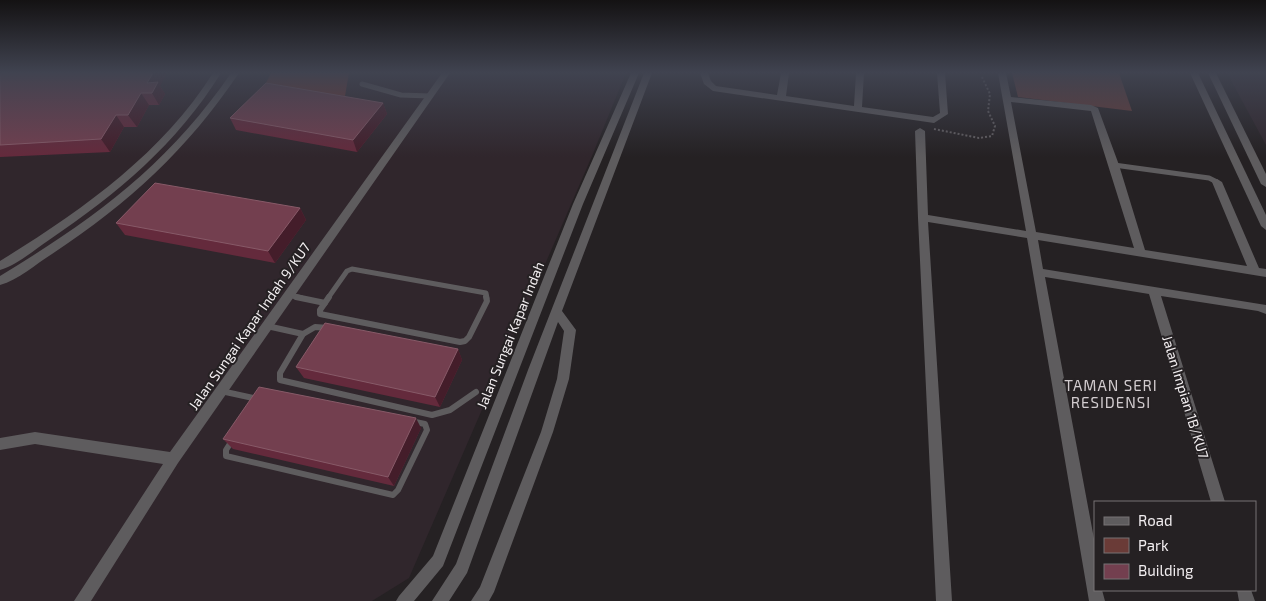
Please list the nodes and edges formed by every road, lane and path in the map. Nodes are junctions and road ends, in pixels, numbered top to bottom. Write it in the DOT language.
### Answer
graph roads {
  1 [pos="199,101"];
  2 [pos="217,101"];
  3 [pos="422,101"];
  4 [pos="623,101"];
  5 [pos="637,101"];
  6 [pos="802,101"];
  7 [pos="858,101"];
  8 [pos="943,101"];
  9 [pos="989,101"];
  10 [pos="1006,101"];
  11 [pos="1026,101"];
  12 [pos="1207,101"];
  13 [pos="1226,101"];
  14 [pos="858,109"];
  15 [pos="923,130"];
  16 [pos="1114,165"];
  17 [pos="1217,182"];
  18 [pos="1266,184"];
  19 [pos="923,218"];
  20 [pos="1266,226"];
  21 [pos="1032,236"];
  22 [pos="1141,253"];
  23 [pos="0,266"];
  24 [pos="1038,272"];
  25 [pos="1255,272"];
  26 [pos="1266,273"];
  27 [pos="0,281"];
  28 [pos="1154,291"];
  29 [pos="289,295"];
  30 [pos="325,303"];
  31 [pos="1266,310"];
  32 [pos="557,312"];
  33 [pos="267,326"];
  34 [pos="333,329"];
  35 [pos="303,334"];
  36 [pos="221,390"];
  37 [pos="476,392"];
  38 [pos="258,399"];
  39 [pos="0,444"];
  40 [pos="173,459"];
  41 [pos="1218,501"];
  42 [pos="1094,582"];
  43 [pos="82,601"];
  44 [pos="404,601"];
  45 [pos="440,601"];
  46 [pos="479,601"];
  47 [pos="944,601"];
  1 -- 23 [label="street"];
  2 -- 27 [label="street"];
  3 -- 29 [label="street, Jalan Sungai Kapar Indah 9/KU7"];
  4 -- 44 [label="street, Jalan Sungai Kapar Indah"];
  5 -- 32 [label="street"];
  6 -- 14 [label="street"];
  7 -- 14 [label="street"];
  8 -- 14 [label="street"];
  9 -- 15 [label="path"];
  10 -- 21 [label="street"];
  11 -- 16 [label="street"];
  12 -- 20 [label="street"];
  13 -- 18 [label="street"];
  15 -- 19 [label="street"];
  16 -- 17 [label="lane"];
  16 -- 22 [label="street"];
  17 -- 25 [label="street"];
  19 -- 21 [label="street"];
  19 -- 47 [label="street"];
  21 -- 22 [label="street"];
  21 -- 24 [label="street"];
  22 -- 25 [label="street"];
  24 -- 28 [label="street"];
  24 -- 42 [label="street"];
  25 -- 26 [label="street"];
  28 -- 31 [label="street"];
  28 -- 41 [label="street, Jalan Impian 1B/KU7"];
  29 -- 30 [label="lane"];
  29 -- 33 [label="street, Jalan Sungai Kapar Indah 9/KU7"];
  30 -- 30 [label="lane"];
  32 -- 45 [label="street"];
  32 -- 46 [label="street"];
  33 -- 35 [label="lane"];
  33 -- 36 [label="street, Jalan Sungai Kapar Indah 9/KU7"];
  34 -- 35 [label="lane"];
  35 -- 37 [label="lane"];
  36 -- 38 [label="lane"];
  36 -- 40 [label="street, Jalan Sungai Kapar Indah 9/KU7"];
  38 -- 38 [label="lane"];
  39 -- 40 [label="street"];
  40 -- 43 [label="street, Jalan Sungai Kapar Indah 9/KU7"];
}
